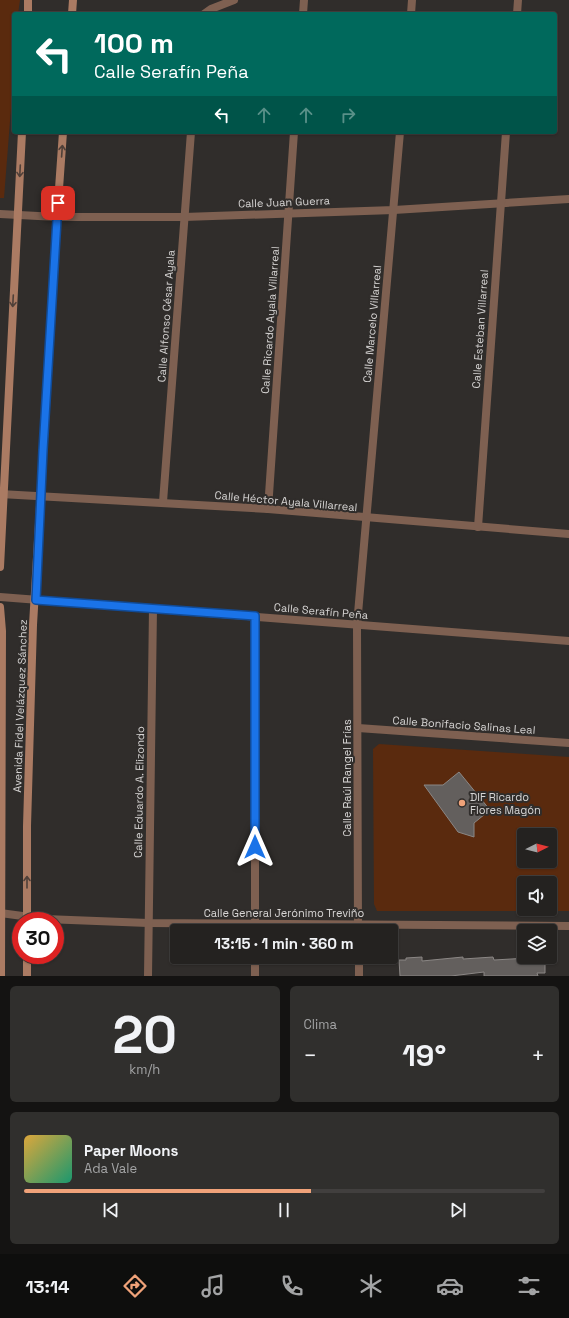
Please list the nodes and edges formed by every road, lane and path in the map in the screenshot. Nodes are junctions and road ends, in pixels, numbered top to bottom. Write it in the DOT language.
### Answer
graph roads {
  1 [pos="28,0"];
  2 [pos="73,0"];
  3 [pos="234,0"];
  4 [pos="304,0"];
  5 [pos="412,0"];
  6 [pos="518,0"];
  7 [pos="28,12"];
  8 [pos="72,12"];
  9 [pos="207,12"];
  10 [pos="303,12"];
  11 [pos="411,12"];
  12 [pos="517,12"];
  13 [pos="22,134"];
  14 [pos="63,134"];
  15 [pos="191,134"];
  16 [pos="294,134"];
  17 [pos="400,134"];
  18 [pos="506,134"];
  19 [pos="569,199"];
  20 [pos="500,202"];
  21 [pos="394,210"];
  22 [pos="288,213"];
  23 [pos="0,214"];
  24 [pos="18,215"];
  25 [pos="56,217"];
  26 [pos="184,217"];
  27 [pos="1,494"];
  28 [pos="40,497"];
  29 [pos="163,502"];
  30 [pos="268,509"];
  31 [pos="366,518"];
  32 [pos="478,527"];
  33 [pos="569,534"];
  34 [pos="0,567"];
  35 [pos="0,597"];
  36 [pos="36,600"];
  37 [pos="0,607"];
  38 [pos="153,608"];
  39 [pos="255,616"];
  40 [pos="357,625"];
  41 [pos="569,641"];
  42 [pos="358,728"];
  43 [pos="569,743"];
  44 [pos="27,912"];
  45 [pos="0,913"];
  46 [pos="12,916"];
  47 [pos="64,920"];
  48 [pos="148,923"];
  49 [pos="170,924"];
  50 [pos="254,924"];
  51 [pos="358,924"];
  52 [pos="569,926"];
  53 [pos="398,928"];
  54 [pos="27,964"];
  55 [pos="255,964"];
  56 [pos="359,964"];
  57 [pos="1,976"];
  58 [pos="27,976"];
  59 [pos="148,976"];
  60 [pos="255,976"];
  61 [pos="359,976"];
  1 -- 7 [label="street"];
  2 -- 8 [label="street"];
  3 -- 9 [label="street"];
  4 -- 10 [label="street"];
  5 -- 11 [label="street"];
  6 -- 12 [label="street"];
  13 -- 24 [label="street, one-way"];
  25 -- 14 [label="street, Avenida Fidel Velázquez Sánchez, one-way"];
  15 -- 26 [label="street, Calle Alfonso César Ayala"];
  16 -- 22 [label="street, Calle Ricardo Ayala Villarreal"];
  17 -- 21 [label="street, Calle Marcelo Villarreal"];
  18 -- 20 [label="street, Calle Esteban Villarreal"];
  19 -- 20 [label="street, Calle Juan Guerra"];
  20 -- 21 [label="street, Calle Juan Guerra"];
  20 -- 32 [label="street, Calle Esteban Villarreal"];
  21 -- 22 [label="street, Calle Juan Guerra"];
  21 -- 31 [label="street, Calle Marcelo Villarreal"];
  22 -- 26 [label="street, Calle Juan Guerra"];
  22 -- 30 [label="street, Calle Ricardo Ayala Villarreal"];
  23 -- 24 [label="street, Calle Juan Guerra"];
  24 -- 25 [label="street, Calle Juan Guerra"];
  24 -- 27 [label="street, one-way"];
  25 -- 26 [label="street, Calle Juan Guerra"];
  25 -- 28 [label="street, Avenida Fidel Velázquez Sánchez"];
  26 -- 29 [label="street, Calle Alfonso César Ayala"];
  27 -- 28 [label="street, Calle Héctor Ayala Villarreal"];
  27 -- 34 [label="street"];
  28 -- 29 [label="street, Calle Héctor Ayala Villarreal"];
  28 -- 36 [label="street, Avenida Fidel Velázquez Sánchez"];
  29 -- 30 [label="street, Calle Héctor Ayala Villarreal"];
  30 -- 31 [label="street, Calle Héctor Ayala Villarreal"];
  31 -- 32 [label="street, Calle Héctor Ayala Villarreal"];
  31 -- 40 [label="street, Calle Marcelo Villarreal"];
  32 -- 33 [label="street, Calle Héctor Ayala Villarreal"];
  35 -- 36 [label="street, Calle Serafín Peña"];
  36 -- 38 [label="street, Calle Serafín Peña"];
  44 -- 36 [label="street, Avenida Fidel Velázquez Sánchez, one-way"];
  37 -- 45 [label="street, Avenida Fidel Velázquez Sánchez"];
  38 -- 39 [label="street, Calle Serafín Peña"];
  38 -- 48 [label="street, Calle Eduardo A. Elizondo"];
  39 -- 40 [label="street, Calle Serafín Peña"];
  39 -- 50 [label="street"];
  40 -- 41 [label="street, Calle Serafín Peña"];
  40 -- 42 [label="street, Calle Raúl Rangel Frías"];
  42 -- 43 [label="street, Calle Bonifacio Salinas Leal"];
  42 -- 51 [label="street, Calle Raúl Rangel Frías"];
  45 -- 46 [label="street, Calle General Jerónimo Treviño"];
  45 -- 57 [label="street, Avenida Fidel Velázquez Sánchez"];
  47 -- 48 [label="street, Calle General Jerónimo Treviño"];
  48 -- 49 [label="street, Calle General Jerónimo Treviño"];
  48 -- 59 [label="street, Calle Eduardo A. Elizondo"];
  52 -- 53 [label="street, Calle General Jerónimo Treviño"];
  54 -- 58 [label="street"];
  55 -- 60 [label="street"];
  56 -- 61 [label="street"];
}
